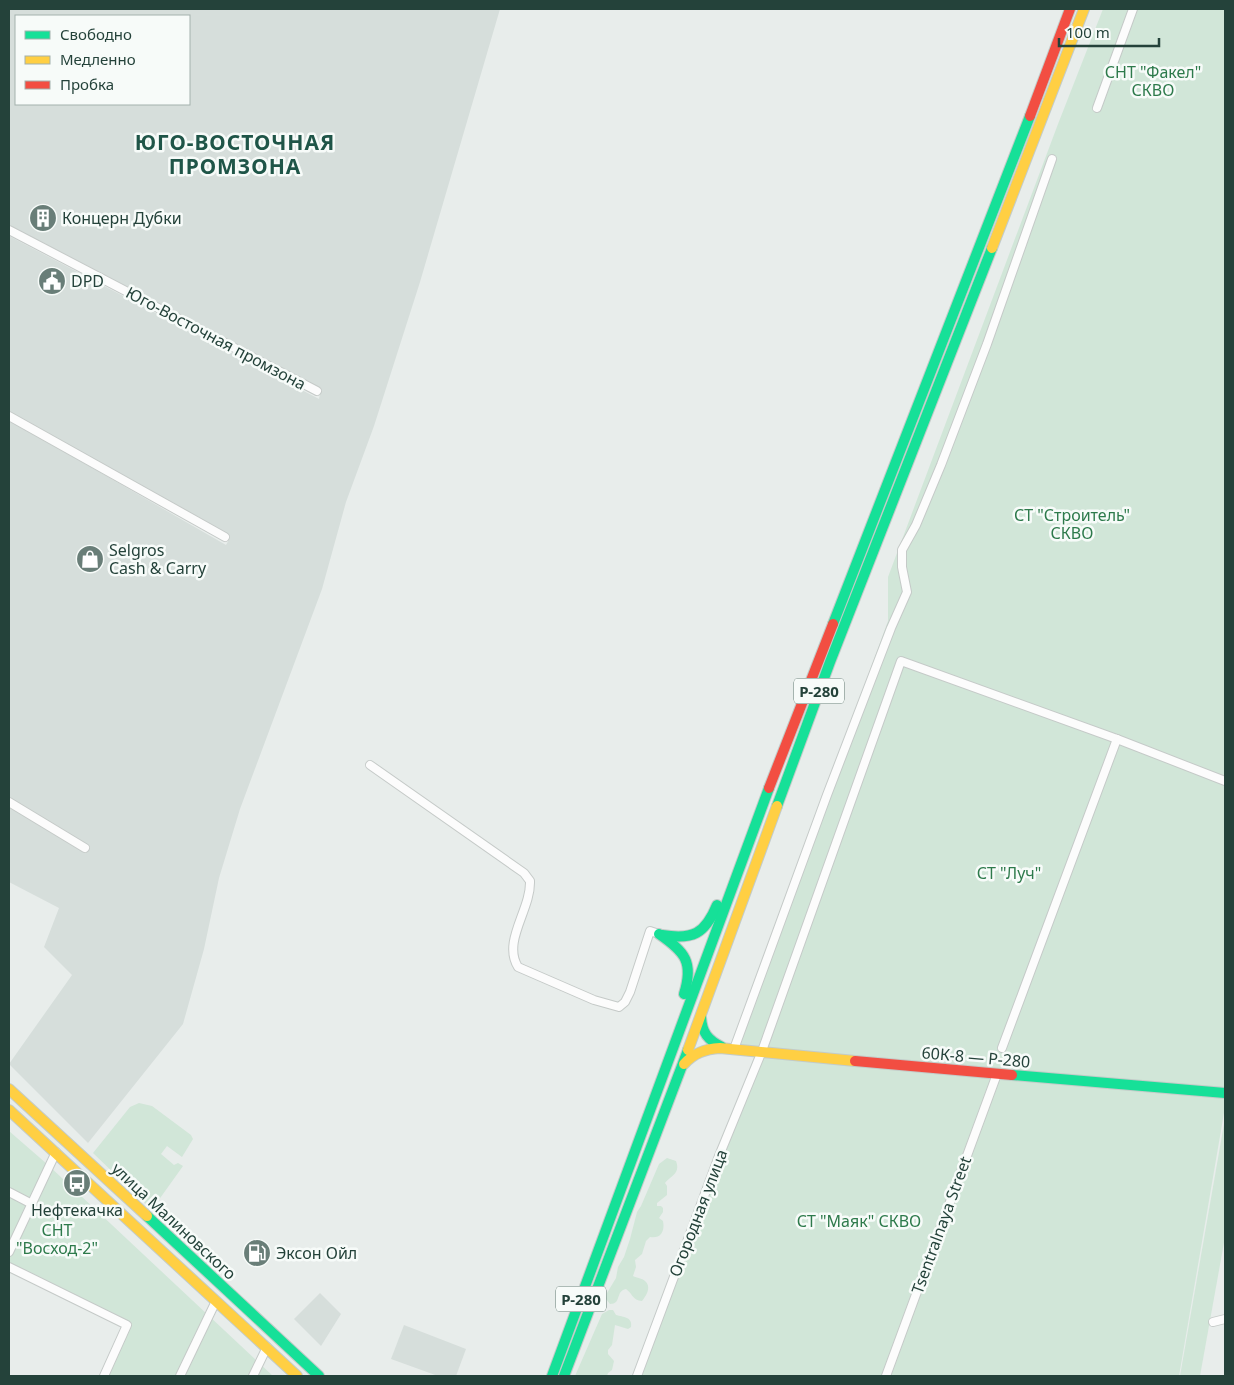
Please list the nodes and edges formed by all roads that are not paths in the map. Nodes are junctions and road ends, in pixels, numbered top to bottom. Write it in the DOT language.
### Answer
graph roads {
  1 [pos="1070,9"];
  2 [pos="1084,9"];
  3 [pos="1133,9"];
  4 [pos="1098,108"];
  5 [pos="1052,159"];
  6 [pos="9,230"];
  7 [pos="317,391"];
  8 [pos="9,416"];
  9 [pos="225,538"];
  10 [pos="1117,739"];
  11 [pos="370,765"];
  12 [pos="1225,781"];
  13 [pos="9,802"];
  14 [pos="86,848"];
  15 [pos="742,863"];
  16 [pos="752,872"];
  17 [pos="659,934"];
  18 [pos="700,1012"];
  19 [pos="730,1048"];
  20 [pos="1002,1048"];
  21 [pos="673,1051"];
  22 [pos="762,1051"];
  23 [pos="680,1068"];
  24 [pos="997,1074"];
  25 [pos="9,1089"];
  26 [pos="1225,1094"];
  27 [pos="9,1110"];
  28 [pos="56,1152"];
  29 [pos="634,1158"];
  30 [pos="646,1163"];
  31 [pos="9,1192"];
  32 [pos="32,1204"];
  33 [pos="9,1252"];
  34 [pos="9,1267"];
  35 [pos="216,1301"];
  36 [pos="1225,1319"];
  37 [pos="1213,1322"];
  38 [pos="267,1347"];
  39 [pos="104,1376"];
  40 [pos="180,1376"];
  41 [pos="252,1376"];
  42 [pos="297,1376"];
  43 [pos="319,1376"];
  44 [pos="552,1376"];
  45 [pos="564,1376"];
  46 [pos="637,1376"];
  47 [pos="886,1376"];
  1 -- 15 [label="main road, Р-280"];
  2 -- 16 [label="main road, Р-280"];
  3 -- 4 [label="street"];
  5 -- 19 [label="street"];
  6 -- 7 [label="street, Юго-Восточная промзона"];
  8 -- 9 [label="street"];
  10 -- 12 [label="street"];
  10 -- 20 [label="street"];
  10 -- 22 [label="street, Огородная улица"];
  11 -- 17 [label="street"];
  13 -- 14 [label="street"];
  15 -- 16 [label="main road"];
  15 -- 17 [label="main road"];
  15 -- 21 [label="main road, Р-280"];
  16 -- 18 [label="main road, Р-280"];
  17 -- 21 [label="main road"];
  18 -- 19 [label="main road, 60К-8 — Р-280"];
  18 -- 23 [label="main road, Р-280"];
  19 -- 22 [label="main road, 60К-8 — Р-280"];
  19 -- 23 [label="main road, 60К-8 — Р-280"];
  21 -- 29 [label="main road, Р-280"];
  22 -- 24 [label="main road, 60К-8 — Р-280"];
  22 -- 46 [label="street, Огородная улица"];
  23 -- 30 [label="main road, Р-280"];
  24 -- 26 [label="main road, 60К-8 — Р-280"];
  24 -- 47 [label="street, Tsentralnaya Street"];
  25 -- 43 [label="main road, улица Малиновского"];
  27 -- 28 [label="main road, улица Малиновского"];
  28 -- 32 [label="street"];
  28 -- 35 [label="main road, улица Малиновского"];
  29 -- 30 [label="main road"];
  29 -- 44 [label="main road, Р-280"];
  30 -- 45 [label="main road, Р-280"];
  31 -- 32 [label="street"];
  32 -- 33 [label="street"];
  34 -- 39 [label="street"];
  35 -- 38 [label="main road, улица Малиновского"];
  35 -- 40 [label="street"];
  36 -- 37 [label="street"];
  38 -- 41 [label="street"];
  38 -- 42 [label="main road, улица Малиновского"];
}
